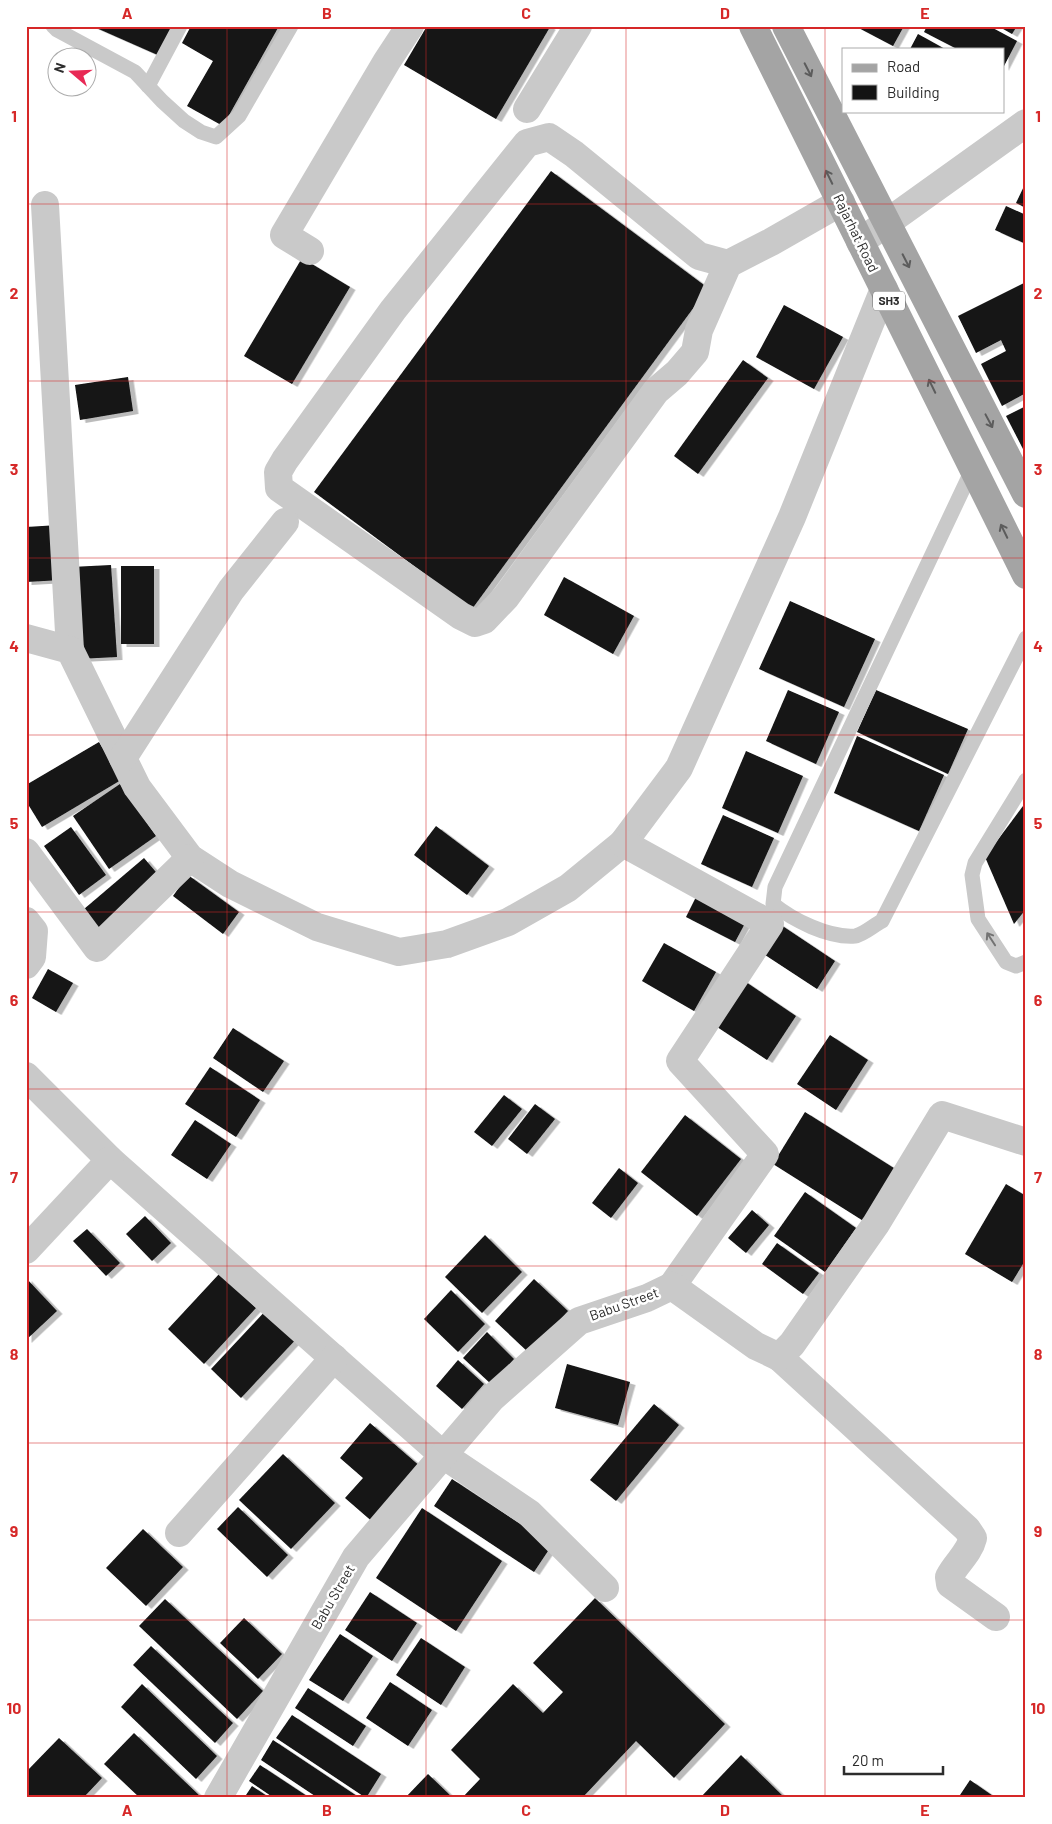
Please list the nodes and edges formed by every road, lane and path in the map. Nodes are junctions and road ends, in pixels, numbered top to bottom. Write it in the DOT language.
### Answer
graph roads {
  1 [pos="53,26"];
  2 [pos="180,26"];
  3 [pos="291,26"];
  4 [pos="410,26"];
  5 [pos="754,26"];
  6 [pos="786,26"];
  7 [pos="570,29"];
  8 [pos="148,86"];
  9 [pos="527,109"];
  10 [pos="1026,123"];
  11 [pos="841,202"];
  12 [pos="45,205"];
  13 [pos="886,223"];
  14 [pos="860,242"];
  15 [pos="310,251"];
  16 [pos="728,264"];
  17 [pos="884,289"];
  18 [pos="1018,460"];
  19 [pos="973,468"];
  20 [pos="1026,494"];
  21 [pos="285,522"];
  22 [pos="1026,575"];
  23 [pos="26,638"];
  24 [pos="1026,638"];
  25 [pos="70,650"];
  26 [pos="123,758"];
  27 [pos="1026,780"];
  28 [pos="623,843"];
  29 [pos="26,852"];
  30 [pos="190,858"];
  31 [pos="26,921"];
  32 [pos="1026,962"];
  33 [pos="26,965"];
  34 [pos="26,1076"];
  35 [pos="1026,1142"];
  36 [pos="110,1160"];
  37 [pos="26,1250"];
  38 [pos="672,1286"];
  39 [pos="779,1357"];
  40 [pos="334,1358"];
  41 [pos="443,1455"];
  42 [pos="179,1533"];
  43 [pos="605,1588"];
  44 [pos="996,1617"];
  45 [pos="218,1798"];
  1 -- 8 [label="lane"];
  2 -- 8 [label="lane"];
  3 -- 8 [label="lane"];
  4 -- 15 [label="street"];
  11 -- 5 [label="main road, Rajarhat Road / SH3, one-way"];
  6 -- 13 [label="main road, SH3, one-way"];
  7 -- 9 [label="street"];
  10 -- 13 [label="street"];
  11 -- 14 [label="main road, Rajarhat Road / SH3"];
  11 -- 16 [label="street"];
  12 -- 25 [label="street"];
  13 -- 14 [label="street"];
  13 -- 18 [label="main road, SH3, one-way"];
  14 -- 17 [label="main road, Rajarhat Road / SH3"];
  16 -- 16 [label="street"];
  19 -- 17 [label="main road, Rajarhat Road / SH3, one-way"];
  17 -- 28 [label="street"];
  18 -- 20 [label="main road, SH3"];
  22 -- 19 [label="main road, Rajarhat Road / SH3, one-way"];
  19 -- 24 [label="lane"];
  21 -- 26 [label="street"];
  23 -- 25 [label="street"];
  25 -- 26 [label="street"];
  26 -- 30 [label="street"];
  32 -- 27 [label="lane, one-way"];
  28 -- 30 [label="street"];
  28 -- 38 [label="street"];
  29 -- 30 [label="street"];
  31 -- 33 [label="street"];
  34 -- 36 [label="street"];
  35 -- 39 [label="street"];
  36 -- 37 [label="street"];
  36 -- 40 [label="street"];
  38 -- 39 [label="street, Babu Street"];
  38 -- 41 [label="street, Babu Street"];
  39 -- 44 [label="street, Babu Street"];
  40 -- 41 [label="street"];
  40 -- 42 [label="street"];
  41 -- 43 [label="street"];
  41 -- 45 [label="street, Babu Street"];
}
